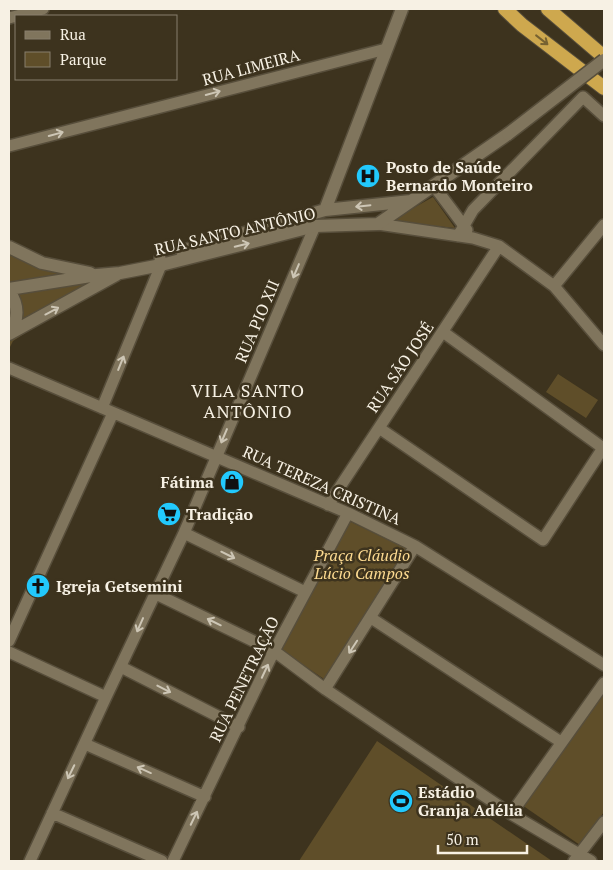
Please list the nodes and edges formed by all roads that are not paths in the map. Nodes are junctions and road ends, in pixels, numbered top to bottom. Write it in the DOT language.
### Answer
graph roads {
  1 [pos="43,9"];
  2 [pos="402,9"];
  3 [pos="505,9"];
  4 [pos="548,9"];
  5 [pos="20,15"];
  6 [pos="386,49"];
  7 [pos="604,58"];
  8 [pos="604,88"];
  9 [pos="604,116"];
  10 [pos="9,146"];
  11 [pos="434,186"];
  12 [pos="412,201"];
  13 [pos="325,210"];
  14 [pos="378,224"];
  15 [pos="463,224"];
  16 [pos="604,225"];
  17 [pos="315,226"];
  18 [pos="458,236"];
  19 [pos="472,238"];
  20 [pos="499,246"];
  21 [pos="9,247"];
  22 [pos="160,262"];
  23 [pos="120,274"];
  24 [pos="97,275"];
  25 [pos="554,286"];
  26 [pos="9,290"];
  27 [pos="444,332"];
  28 [pos="9,334"];
  29 [pos="604,345"];
  30 [pos="9,368"];
  31 [pos="108,410"];
  32 [pos="379,428"];
  33 [pos="216,456"];
  34 [pos="328,505"];
  35 [pos="348,513"];
  36 [pos="184,533"];
  37 [pos="415,546"];
  38 [pos="305,592"];
  39 [pos="154,594"];
  40 [pos="371,618"];
  41 [pos="9,641"];
  42 [pos="274,651"];
  43 [pos="9,652"];
  44 [pos="604,666"];
  45 [pos="121,667"];
  46 [pos="604,683"];
  47 [pos="326,689"];
  48 [pos="106,697"];
  49 [pos="239,727"];
  50 [pos="561,742"];
  51 [pos="85,744"];
  52 [pos="205,797"];
  53 [pos="52,813"];
  54 [pos="511,814"];
  55 [pos="604,822"];
  56 [pos="577,858"];
  57 [pos="30,861"];
  58 [pos="162,861"];
  59 [pos="173,861"];
  60 [pos="590,861"];
  1 -- 5 [label="street"];
  2 -- 6 [label="street"];
  3 -- 8 [label="highway, one-way"];
  4 -- 7 [label="highway"];
  10 -- 6 [label="street, RUA LIMEIRA, one-way"];
  6 -- 13 [label="street"];
  7 -- 11 [label="street, RUA SANTO ANTÔNIO, bridge"];
  9 -- 15 [label="street"];
  11 -- 12 [label="street, RUA SANTO ANTÔNIO"];
  11 -- 15 [label="street"];
  12 -- 13 [label="street, RUA SANTO ANTÔNIO, one-way"];
  12 -- 14 [label="street, RUA SANTO ANTÔNIO"];
  13 -- 22 [label="street, RUA SANTO ANTÔNIO"];
  14 -- 17 [label="street, RUA SANTO ANTÔNIO"];
  14 -- 18 [label="street"];
  15 -- 18 [label="street"];
  15 -- 19 [label="street"];
  16 -- 25 [label="street"];
  22 -- 17 [label="street, RUA SANTO ANTÔNIO, one-way"];
  17 -- 33 [label="street, RUA PIO XII, one-way"];
  18 -- 19 [label="street"];
  19 -- 20 [label="street"];
  20 -- 25 [label="street"];
  20 -- 27 [label="street, RUA SÃO JOSÉ"];
  21 -- 24 [label="street"];
  22 -- 23 [label="street, RUA SANTO ANTÔNIO"];
  31 -- 22 [label="street, one-way"];
  23 -- 24 [label="street, RUA SANTO ANTÔNIO"];
  28 -- 23 [label="street, RUA SANTO ANTÔNIO, one-way"];
  24 -- 26 [label="street, RUA SANTO ANTÔNIO"];
  25 -- 29 [label="street"];
  26 -- 28 [label="street"];
  27 -- 32 [label="street, RUA SÃO JOSÉ"];
  27 -- 32 [label="street"];
  30 -- 31 [label="street, RUA TEREZA CRISTINA"];
  31 -- 33 [label="street, RUA TEREZA CRISTINA"];
  31 -- 41 [label="street"];
  32 -- 34 [label="street, RUA SÃO JOSÉ"];
  33 -- 34 [label="street, RUA TEREZA CRISTINA"];
  33 -- 36 [label="street, RUA PIO XII"];
  34 -- 35 [label="street, RUA TEREZA CRISTINA"];
  35 -- 37 [label="street, RUA TEREZA CRISTINA"];
  35 -- 38 [label="street, RUA PENETRAÇÃO"];
  36 -- 38 [label="street, one-way"];
  36 -- 39 [label="street, RUA PIO XII"];
  37 -- 40 [label="street"];
  37 -- 44 [label="street, RUA TEREZA CRISTINA"];
  38 -- 42 [label="street, RUA PENETRAÇÃO"];
  42 -- 39 [label="street, one-way"];
  39 -- 45 [label="street, RUA PIO XII, one-way"];
  40 -- 47 [label="street, one-way"];
  40 -- 50 [label="street"];
  42 -- 47 [label="street"];
  49 -- 42 [label="street, RUA PENETRAÇÃO, one-way"];
  43 -- 48 [label="street"];
  45 -- 48 [label="street, RUA PIO XII"];
  45 -- 49 [label="street, one-way"];
  46 -- 50 [label="street"];
  47 -- 54 [label="street"];
  48 -- 51 [label="street, RUA PIO XII"];
  49 -- 52 [label="street, RUA PENETRAÇÃO"];
  50 -- 54 [label="street"];
  52 -- 51 [label="street, one-way"];
  51 -- 53 [label="street, RUA PIO XII, one-way"];
  59 -- 52 [label="street, RUA PENETRAÇÃO, one-way"];
  53 -- 57 [label="street, RUA PIO XII"];
  53 -- 58 [label="street"];
  54 -- 56 [label="street"];
  55 -- 56 [label="street"];
  56 -- 60 [label="street"];
}
